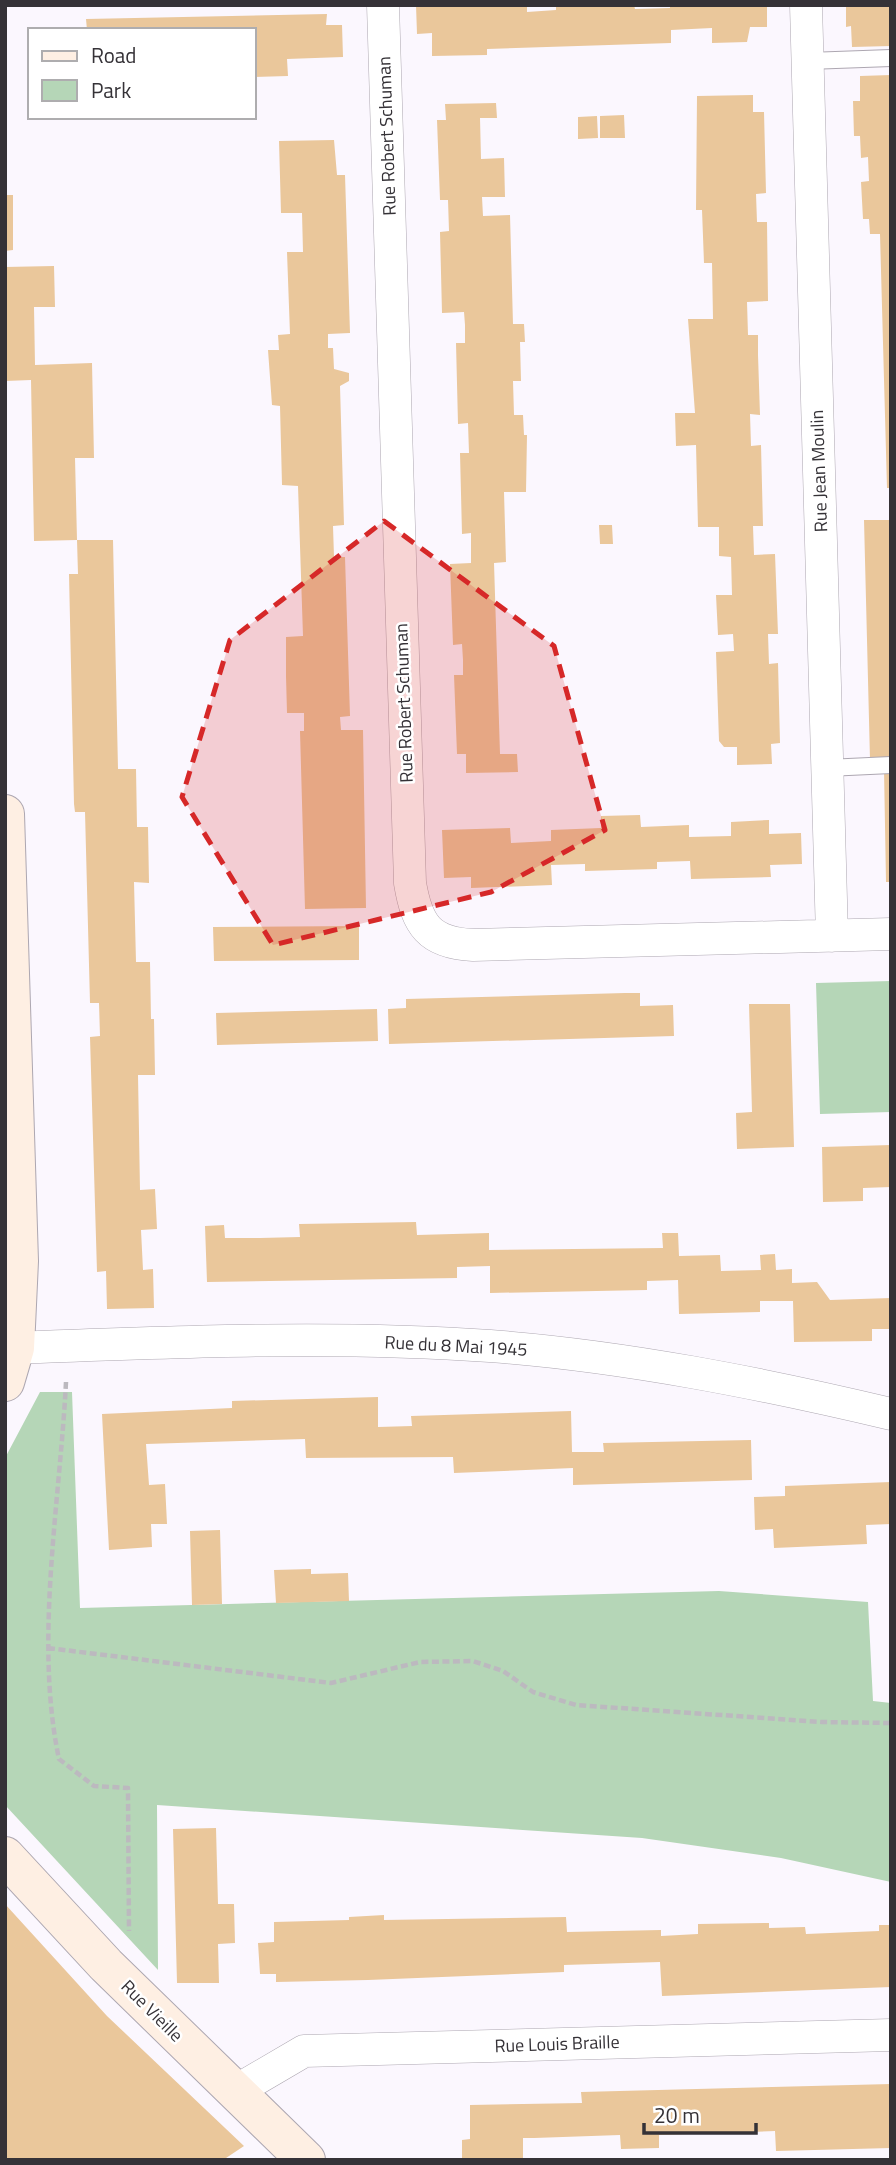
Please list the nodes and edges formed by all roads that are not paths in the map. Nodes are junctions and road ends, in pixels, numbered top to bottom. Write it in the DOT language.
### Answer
graph roads {
  1 [pos="383,5"];
  2 [pos="806,5"];
  3 [pos="891,58"];
  4 [pos="808,61"];
  5 [pos="891,765"];
  6 [pos="827,768"];
  7 [pos="5,814"];
  8 [pos="891,934"];
  9 [pos="832,936"];
  10 [pos="10,1121"];
  11 [pos="12,1299"];
  12 [pos="10,1365"];
  13 [pos="891,1414"];
  14 [pos="5,1856"];
  15 [pos="891,2035"];
  16 [pos="234,2092"];
  17 [pos="297,2157"];
  1 -- 9 [label="street, Rue Robert Schuman"];
  2 -- 4 [label="street, Rue Jean Moulin"];
  3 -- 4 [label="lane"];
  4 -- 6 [label="street, Rue Jean Moulin"];
  5 -- 6 [label="lane"];
  6 -- 9 [label="street, Rue Jean Moulin"];
  7 -- 10 [label="street"];
  8 -- 9 [label="street, Rue Robert Schuman"];
  10 -- 11 [label="street"];
  11 -- 12 [label="street"];
  12 -- 13 [label="street, Rue du 8 Mai 1945"];
  14 -- 16 [label="street, Rue Vieille"];
  15 -- 16 [label="street, Rue Louis Braille"];
  16 -- 17 [label="street, Rue Vieille"];
}
